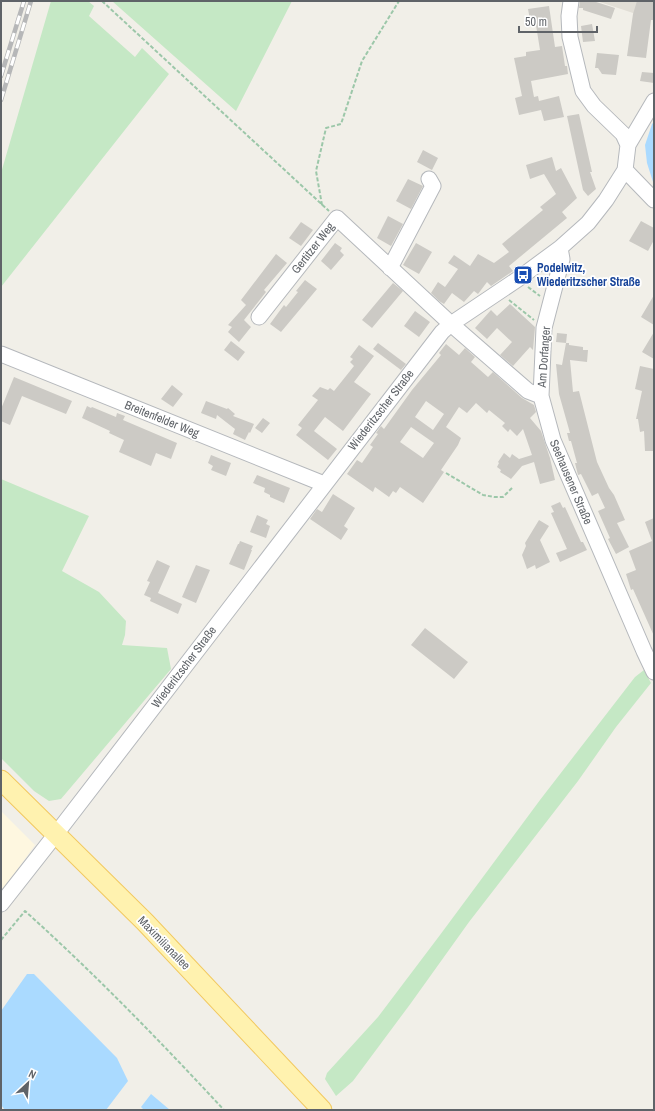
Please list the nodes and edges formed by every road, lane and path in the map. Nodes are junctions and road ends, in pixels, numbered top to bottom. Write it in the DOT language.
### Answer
graph roads {
  1 [pos="102,1"];
  2 [pos="399,1"];
  3 [pos="571,1"];
  4 [pos="654,101"];
  5 [pos="628,145"];
  6 [pos="625,170"];
  7 [pos="429,179"];
  8 [pos="654,200"];
  9 [pos="322,204"];
  10 [pos="337,218"];
  11 [pos="560,248"];
  12 [pos="390,268"];
  13 [pos="518,279"];
  14 [pos="499,292"];
  15 [pos="550,304"];
  16 [pos="259,317"];
  17 [pos="451,324"];
  18 [pos="544,328"];
  19 [pos="1,345"];
  20 [pos="6,356"];
  21 [pos="541,396"];
  22 [pos="446,473"];
  23 [pos="324,484"];
  24 [pos="513,487"];
  25 [pos="654,672"];
  26 [pos="1,780"];
  27 [pos="56,834"];
  28 [pos="1,904"];
  29 [pos="1,940"];
  30 [pos="224,1110"];
  31 [pos="322,1110"];
  1 -- 9 [label="path"];
  2 -- 9 [label="path"];
  3 -- 5 [label="street"];
  4 -- 5 [label="street"];
  5 -- 6 [label="street, Wiederitzscher Straße"];
  6 -- 8 [label="street"];
  6 -- 11 [label="street, Wiederitzscher Straße"];
  7 -- 12 [label="street"];
  9 -- 10 [label="path"];
  10 -- 12 [label="street, Gertitzer Weg"];
  10 -- 16 [label="street, Gertitzer Weg"];
  11 -- 13 [label="street, Wiederitzscher Straße"];
  11 -- 15 [label="street, Am Dorfanger"];
  12 -- 17 [label="street, Gertitzer Weg"];
  13 -- 14 [label="street, Wiederitzscher Straße"];
  13 -- 15 [label="path"];
  14 -- 17 [label="street, Wiederitzscher Straße"];
  14 -- 18 [label="path"];
  15 -- 18 [label="street, Am Dorfanger"];
  17 -- 21 [label="street"];
  17 -- 23 [label="street, Wiederitzscher Straße"];
  18 -- 21 [label="street, Am Dorfanger"];
  19 -- 20 [label="street"];
  20 -- 23 [label="street, Breitenfelder Weg"];
  21 -- 25 [label="street, Seehausener Straße"];
  22 -- 24 [label="path"];
  23 -- 27 [label="street, Wiederitzscher Straße"];
  26 -- 27 [label="main road, Maximilianallee"];
  27 -- 28 [label="street, Wiederitzscher Straße"];
  27 -- 31 [label="main road, Maximilianallee"];
  29 -- 30 [label="path"];
}
